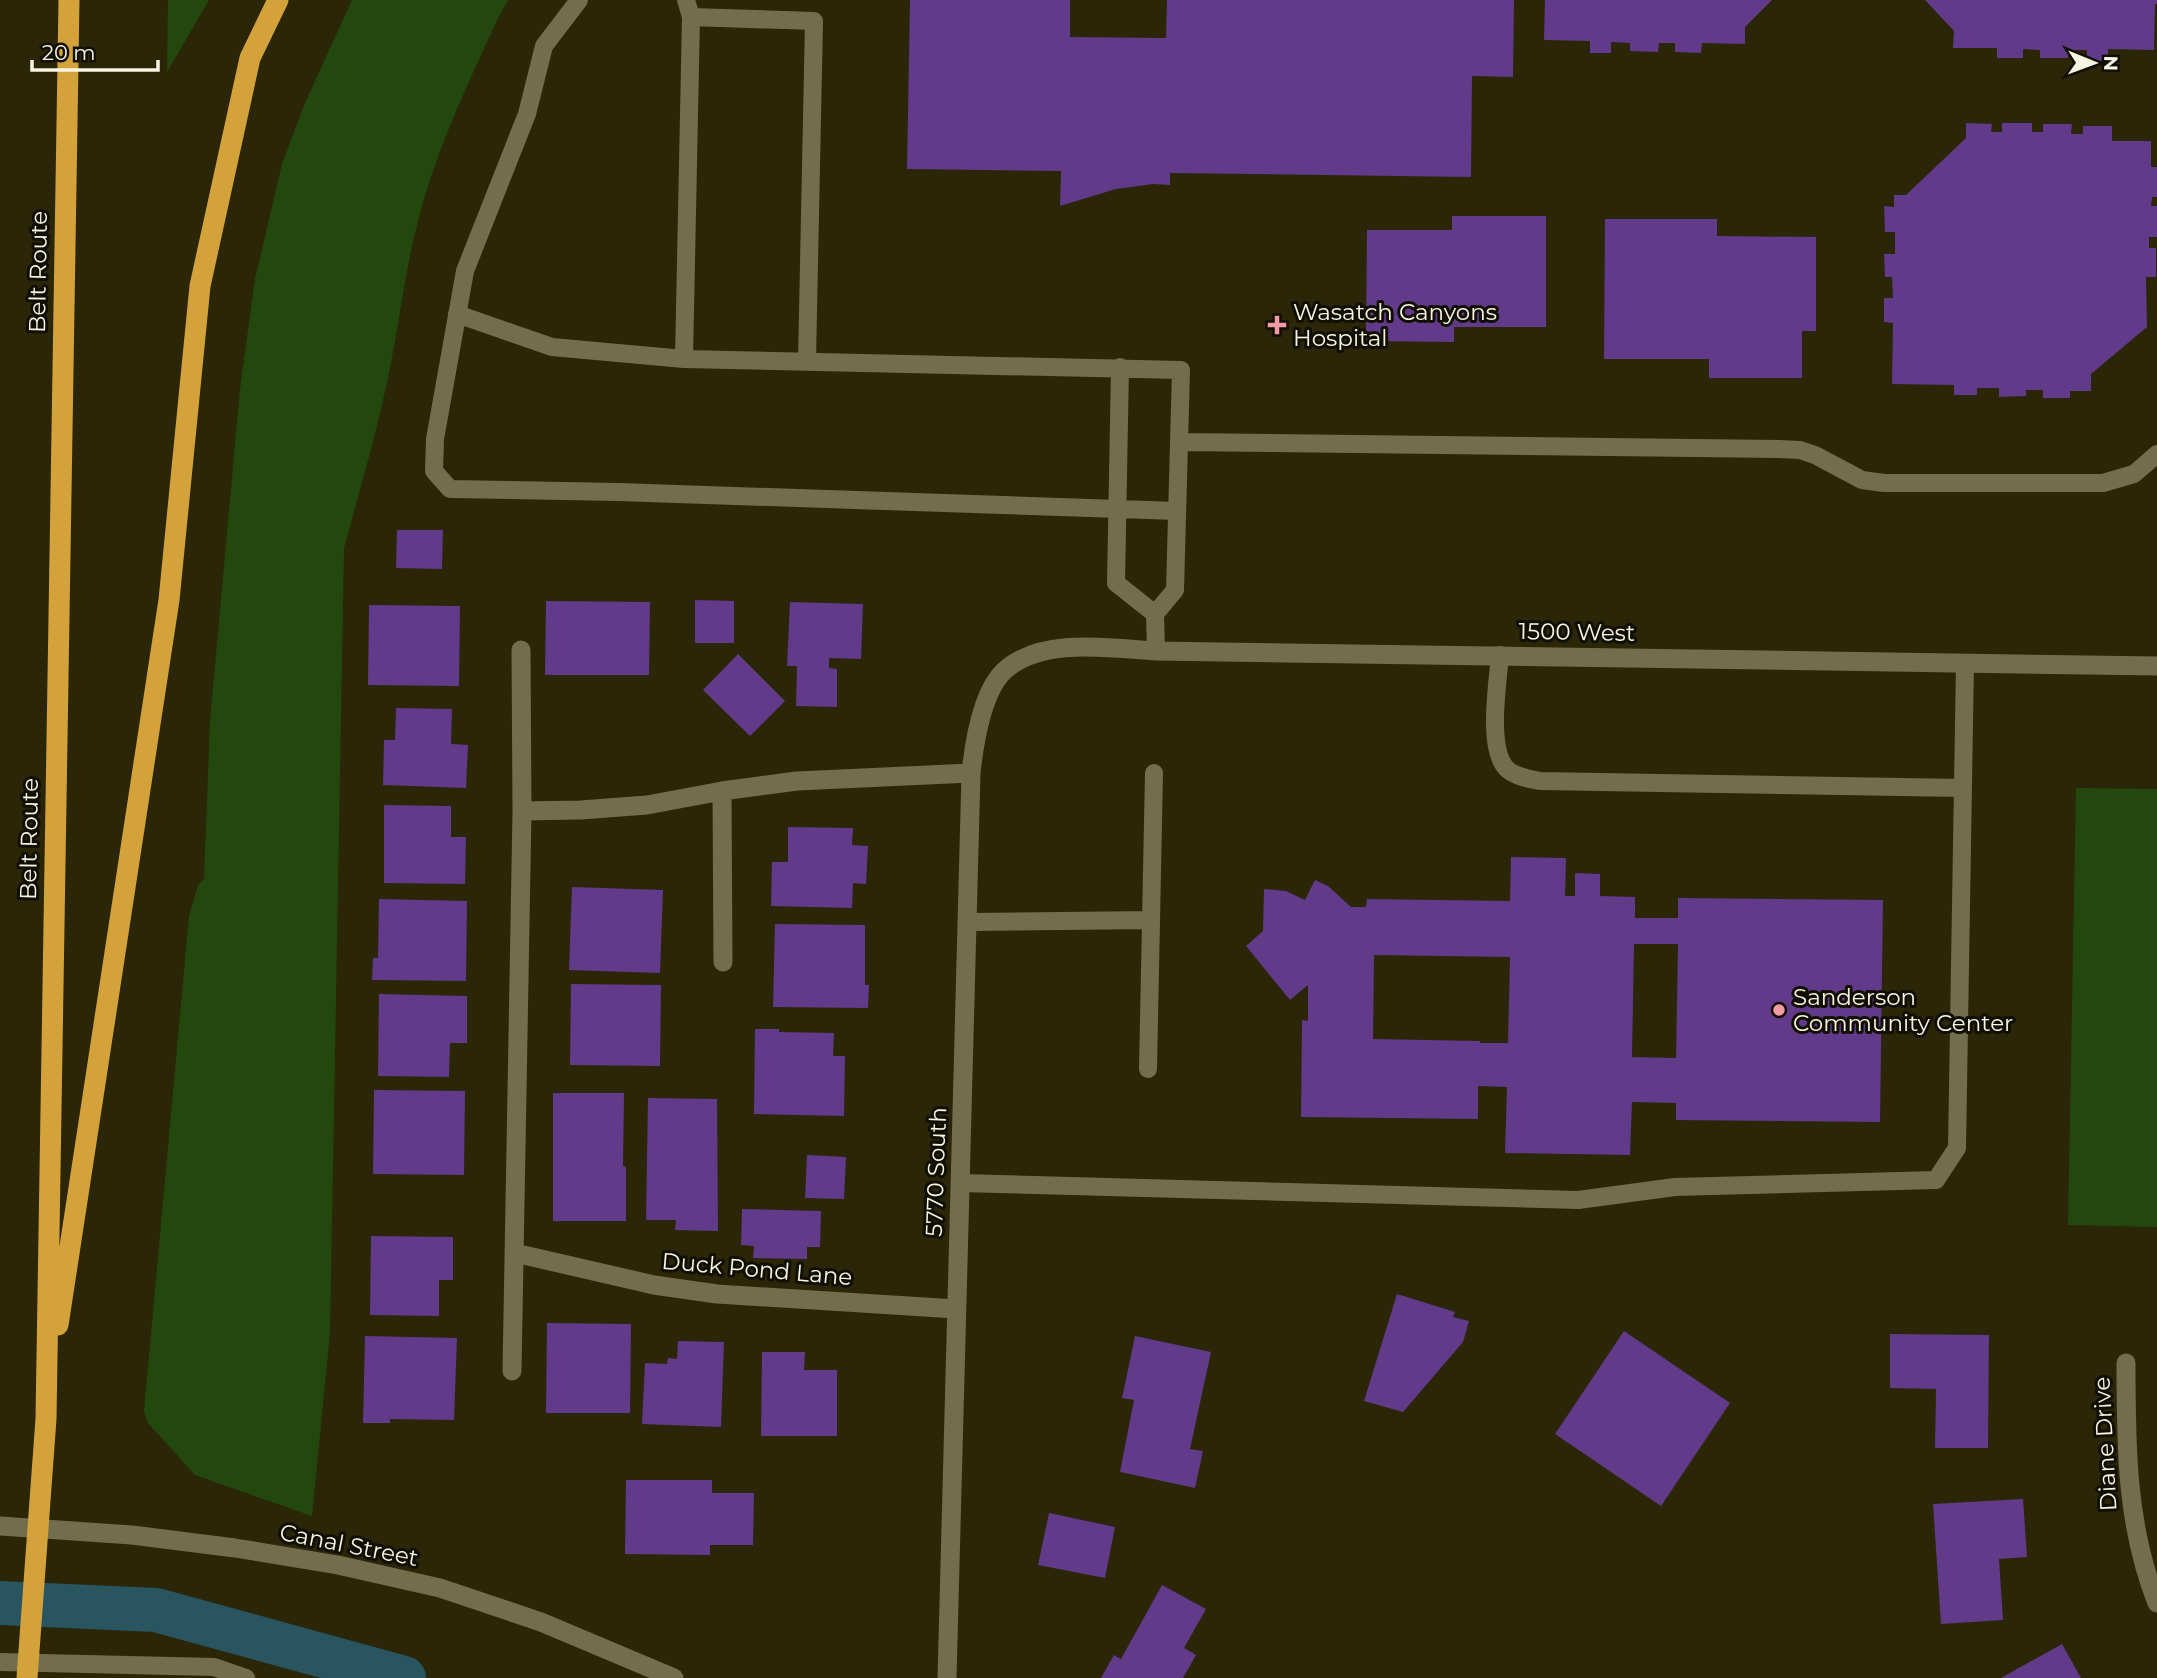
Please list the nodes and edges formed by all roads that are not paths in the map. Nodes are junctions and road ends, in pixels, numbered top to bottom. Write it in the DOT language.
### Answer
graph roads {
  1 [pos="69,0"];
  2 [pos="278,0"];
  3 [pos="579,0"];
  4 [pos="689,9"];
  5 [pos="457,314"];
  6 [pos="684,359"];
  7 [pos="807,361"];
  8 [pos="1119,367"];
  9 [pos="1179,442"];
  10 [pos="2157,454"];
  11 [pos="1116,510"];
  12 [pos="1177,511"];
  13 [pos="1155,614"];
  14 [pos="521,650"];
  15 [pos="1156,651"];
  16 [pos="1500,655"];
  17 [pos="1965,663"];
  18 [pos="2157,666"];
  19 [pos="1002,673"];
  20 [pos="971,773"];
  21 [pos="1154,773"];
  22 [pos="1963,788"];
  23 [pos="722,790"];
  24 [pos="522,811"];
  25 [pos="1151,920"];
  26 [pos="967,922"];
  27 [pos="723,962"];
  28 [pos="1148,1069"];
  29 [pos="960,1183"];
  30 [pos="515,1253"];
  31 [pos="956,1310"];
  32 [pos="2126,1363"];
  33 [pos="512,1371"];
  34 [pos="46,1413"];
  35 [pos="0,1526"];
  36 [pos="2157,1603"];
  37 [pos="0,1662"];
  38 [pos="27,1678"];
  39 [pos="246,1678"];
  40 [pos="674,1678"];
  41 [pos="947,1678"];
  1 -- 34 [label="highway, Belt Route"];
  2 -- 34 [label="highway"];
  3 -- 5 [label="lane"];
  4 -- 6 [label="lane"];
  4 -- 7 [label="lane"];
  5 -- 6 [label="lane"];
  5 -- 11 [label="lane"];
  6 -- 7 [label="lane"];
  7 -- 8 [label="lane"];
  8 -- 9 [label="lane"];
  8 -- 11 [label="lane"];
  9 -- 10 [label="lane"];
  9 -- 12 [label="lane"];
  11 -- 12 [label="lane"];
  11 -- 13 [label="lane"];
  12 -- 13 [label="lane"];
  13 -- 15 [label="lane"];
  14 -- 24 [label="street"];
  15 -- 16 [label="street, 1500 West"];
  15 -- 19 [label="street, 1500 West"];
  16 -- 17 [label="street, 1500 West"];
  16 -- 22 [label="lane"];
  17 -- 18 [label="street, 1500 West"];
  17 -- 22 [label="lane"];
  19 -- 20 [label="street, 5770 South"];
  20 -- 23 [label="street"];
  20 -- 26 [label="street, 5770 South"];
  21 -- 25 [label="lane"];
  22 -- 29 [label="lane"];
  23 -- 24 [label="street"];
  23 -- 27 [label="street"];
  24 -- 30 [label="street"];
  25 -- 26 [label="lane"];
  25 -- 28 [label="lane"];
  26 -- 29 [label="street, 5770 South"];
  29 -- 31 [label="street, 5770 South"];
  30 -- 31 [label="street, Duck Pond Lane"];
  30 -- 33 [label="street"];
  31 -- 41 [label="street, 5770 South"];
  32 -- 36 [label="street, Diane Drive"];
  34 -- 38 [label="highway, Belt Route"];
  35 -- 40 [label="street, Canal Street"];
  37 -- 39 [label="lane"];
}
